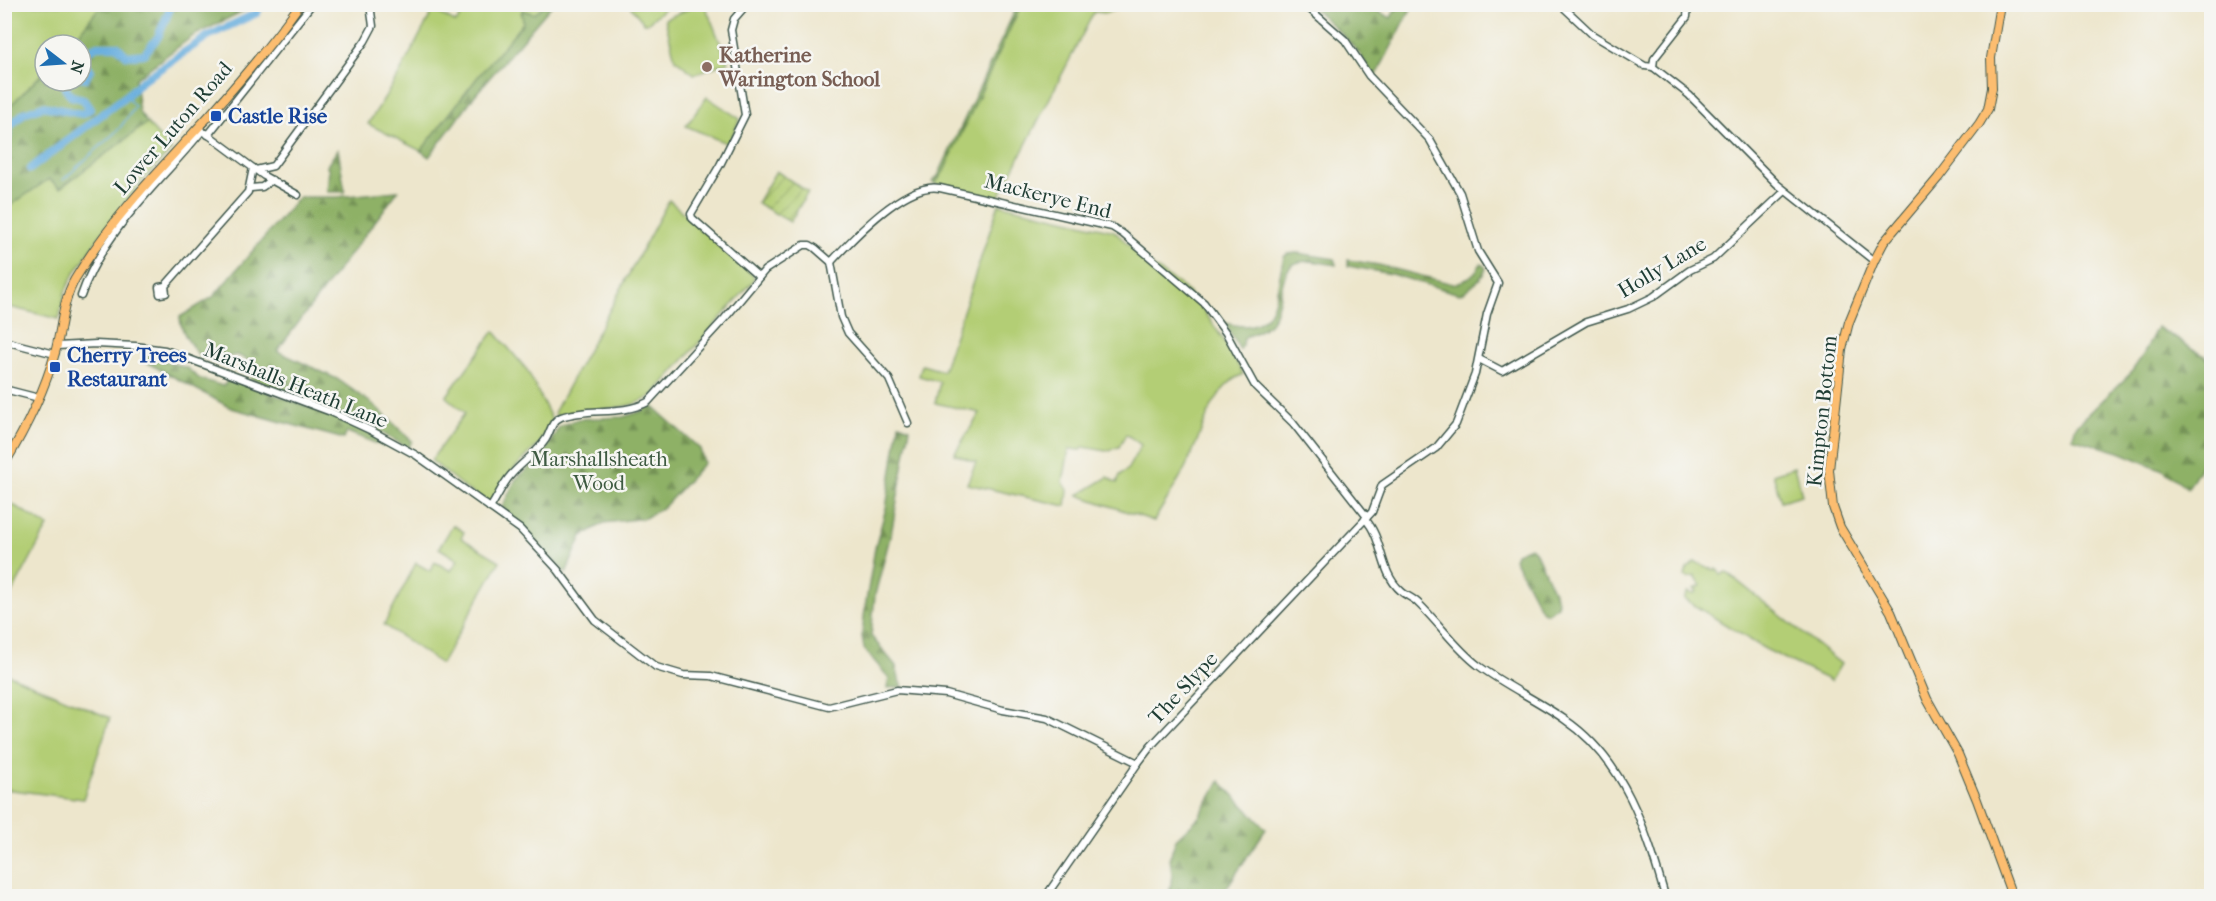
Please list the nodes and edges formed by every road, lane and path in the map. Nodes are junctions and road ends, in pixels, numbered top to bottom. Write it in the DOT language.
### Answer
graph roads {
  1 [pos="300,4"];
  2 [pos="312,4"];
  3 [pos="747,4"];
  4 [pos="1304,4"];
  5 [pos="1560,4"];
  6 [pos="1688,4"];
  7 [pos="2000,4"];
  8 [pos="372,6"];
  9 [pos="1653,67"];
  10 [pos="203,131"];
  11 [pos="273,166"];
  12 [pos="254,169"];
  13 [pos="272,180"];
  14 [pos="251,188"];
  15 [pos="1785,191"];
  16 [pos="298,195"];
  17 [pos="1874,261"];
  18 [pos="831,262"];
  19 [pos="759,277"];
  20 [pos="76,278"];
  21 [pos="86,282"];
  22 [pos="165,286"];
  23 [pos="81,296"];
  24 [pos="4,341"];
  25 [pos="56,350"];
  26 [pos="1479,359"];
  27 [pos="4,389"];
  28 [pos="39,398"];
  29 [pos="908,423"];
  30 [pos="4,465"];
  31 [pos="490,508"];
  32 [pos="1373,510"];
  33 [pos="1366,518"];
  34 [pos="1371,525"];
  35 [pos="1138,763"];
  36 [pos="1046,897"];
  37 [pos="1665,897"];
  38 [pos="2012,897"];
  1 -- 10 [label="main road, Lower Luton Road"];
  2 -- 10 [label="street, Lower Luton Road"];
  3 -- 19 [label="street"];
  4 -- 26 [label="street"];
  5 -- 9 [label="street"];
  6 -- 9 [label="street"];
  7 -- 17 [label="main road, Kimpton Bottom"];
  8 -- 11 [label="street"];
  9 -- 15 [label="street"];
  10 -- 12 [label="street"];
  10 -- 20 [label="main road, Lower Luton Road"];
  10 -- 21 [label="street, Lower Luton Road"];
  11 -- 12 [label="street"];
  11 -- 13 [label="street"];
  12 -- 13 [label="street"];
  12 -- 14 [label="street"];
  13 -- 14 [label="street"];
  13 -- 16 [label="street"];
  14 -- 22 [label="street"];
  15 -- 17 [label="street"];
  15 -- 26 [label="street, Holly Lane"];
  17 -- 38 [label="main road, Kimpton Bottom"];
  18 -- 19 [label="street"];
  18 -- 29 [label="street"];
  18 -- 33 [label="street, Mackerye End"];
  19 -- 31 [label="street"];
  20 -- 21 [label="street"];
  20 -- 25 [label="main road, Lower Luton Road"];
  21 -- 23 [label="street, Lower Luton Road"];
  24 -- 25 [label="street, Marshalls Heath Lane"];
  25 -- 28 [label="main road, Lower Luton Road"];
  25 -- 31 [label="street, Marshalls Heath Lane"];
  26 -- 32 [label="street"];
  27 -- 28 [label="street"];
  28 -- 30 [label="main road, Lower Luton Road"];
  31 -- 35 [label="street, Marshalls Heath Lane"];
  32 -- 33 [label="street, The Slype"];
  32 -- 34 [label="street"];
  33 -- 34 [label="street, Mackerye End"];
  33 -- 35 [label="street, The Slype"];
  34 -- 37 [label="street"];
  35 -- 36 [label="street, The Slype"];
}
